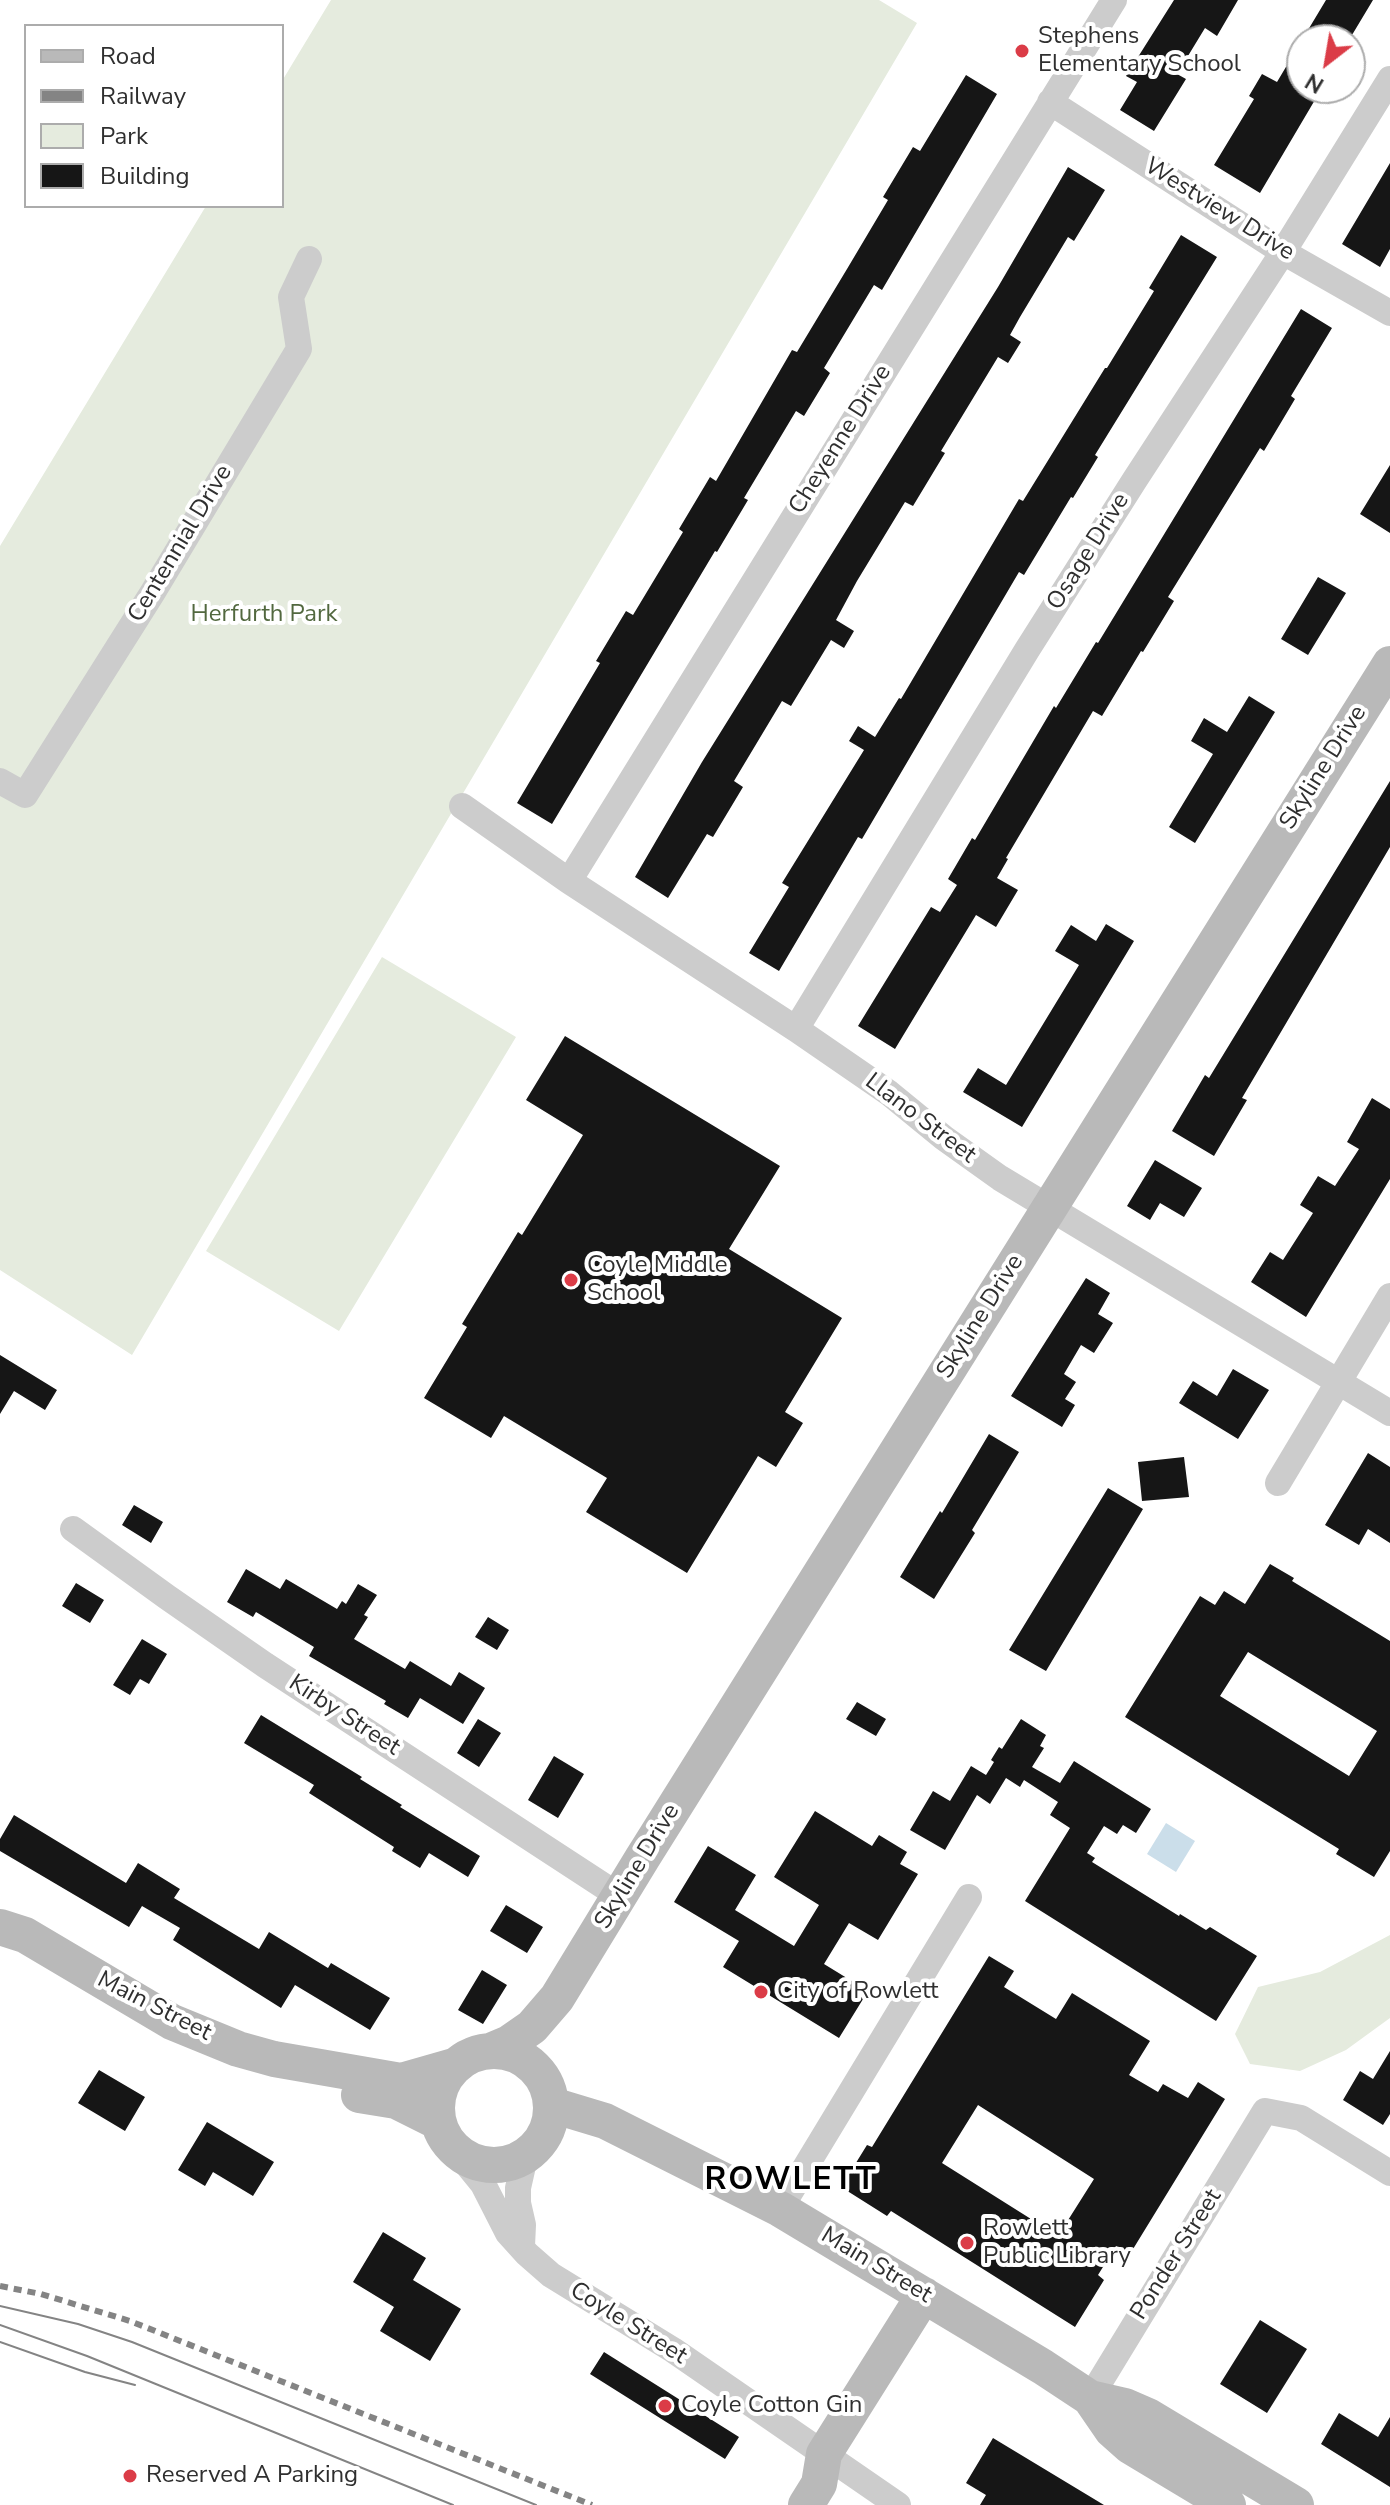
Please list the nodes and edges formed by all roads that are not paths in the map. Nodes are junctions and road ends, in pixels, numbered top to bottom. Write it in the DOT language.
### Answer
graph roads {
  1 [pos="1114,0"];
  2 [pos="1390,79"];
  3 [pos="1050,102"];
  4 [pos="1283,252"];
  5 [pos="309,259"];
  6 [pos="1390,313"];
  7 [pos="1390,664"];
  8 [pos="0,781"];
  9 [pos="462,806"];
  10 [pos="569,881"];
  11 [pos="796,1029"];
  12 [pos="1050,1208"];
  13 [pos="1390,1296"];
  14 [pos="1337,1381"];
  15 [pos="1390,1413"];
  16 [pos="1278,1483"];
  17 [pos="73,1529"];
  18 [pos="619,1896"];
  19 [pos="969,1897"];
  20 [pos="0,1930"];
  21 [pos="574,1972"];
  22 [pos="490,2051"];
  23 [pos="457,2065"];
  24 [pos="548,2093"];
  25 [pos="438,2122"];
  26 [pos="655,2146"];
  27 [pos="534,2149"];
  28 [pos="457,2152"];
  29 [pos="1390,2173"];
  30 [pos="780,2209"];
  31 [pos="522,2246"];
  32 [pos="924,2295"];
  33 [pos="1090,2398"];
  34 [pos="824,2454"];
  35 [pos="779,2505"];
  36 [pos="806,2505"];
  37 [pos="898,2505"];
  38 [pos="1228,2505"];
  39 [pos="1296,2505"];
  1 -- 3 [label="street, Cheyenne Drive"];
  2 -- 4 [label="street, Osage Drive"];
  3 -- 4 [label="street, Westview Drive"];
  3 -- 10 [label="street, Cheyenne Drive"];
  4 -- 6 [label="street, Westview Drive"];
  4 -- 11 [label="street, Osage Drive"];
  5 -- 8 [label="street, Centennial Drive"];
  7 -- 12 [label="street, Skyline Drive"];
  9 -- 10 [label="street, Llano Street"];
  10 -- 11 [label="street, Llano Street"];
  11 -- 12 [label="street, Llano Street"];
  12 -- 14 [label="street, Llano Street"];
  12 -- 18 [label="street, Skyline Drive"];
  13 -- 14 [label="street"];
  14 -- 15 [label="street, Llano Street"];
  14 -- 16 [label="street"];
  17 -- 18 [label="street, Kirby Street"];
  18 -- 21 [label="street, Skyline Drive"];
  19 -- 30 [label="street"];
  20 -- 23 [label="street, Main Street"];
  20 -- 25 [label="street, Main Street"];
  21 -- 22 [label="street, Skyline Drive"];
  21 -- 24 [label="street, Skyline Drive"];
  22 -- 23 [label="street, Main Street"];
  22 -- 24 [label="street, Main Street"];
  23 -- 25 [label="street"];
  24 -- 26 [label="street, Main Street"];
  24 -- 27 [label="street"];
  25 -- 28 [label="street"];
  26 -- 27 [label="street, Main Street"];
  26 -- 30 [label="street, Main Street"];
  27 -- 28 [label="street, Main Street"];
  27 -- 31 [label="street"];
  28 -- 31 [label="street, Coyle Street"];
  29 -- 33 [label="street, Ponder Street"];
  30 -- 32 [label="street, Main Street"];
  31 -- 34 [label="street, Coyle Street"];
  32 -- 33 [label="street, Main Street"];
  32 -- 34 [label="street"];
  33 -- 38 [label="street, Main Street"];
  33 -- 39 [label="street, Main Street"];
  34 -- 35 [label="street"];
  34 -- 36 [label="street"];
  34 -- 37 [label="street, Coyle Street"];
}
